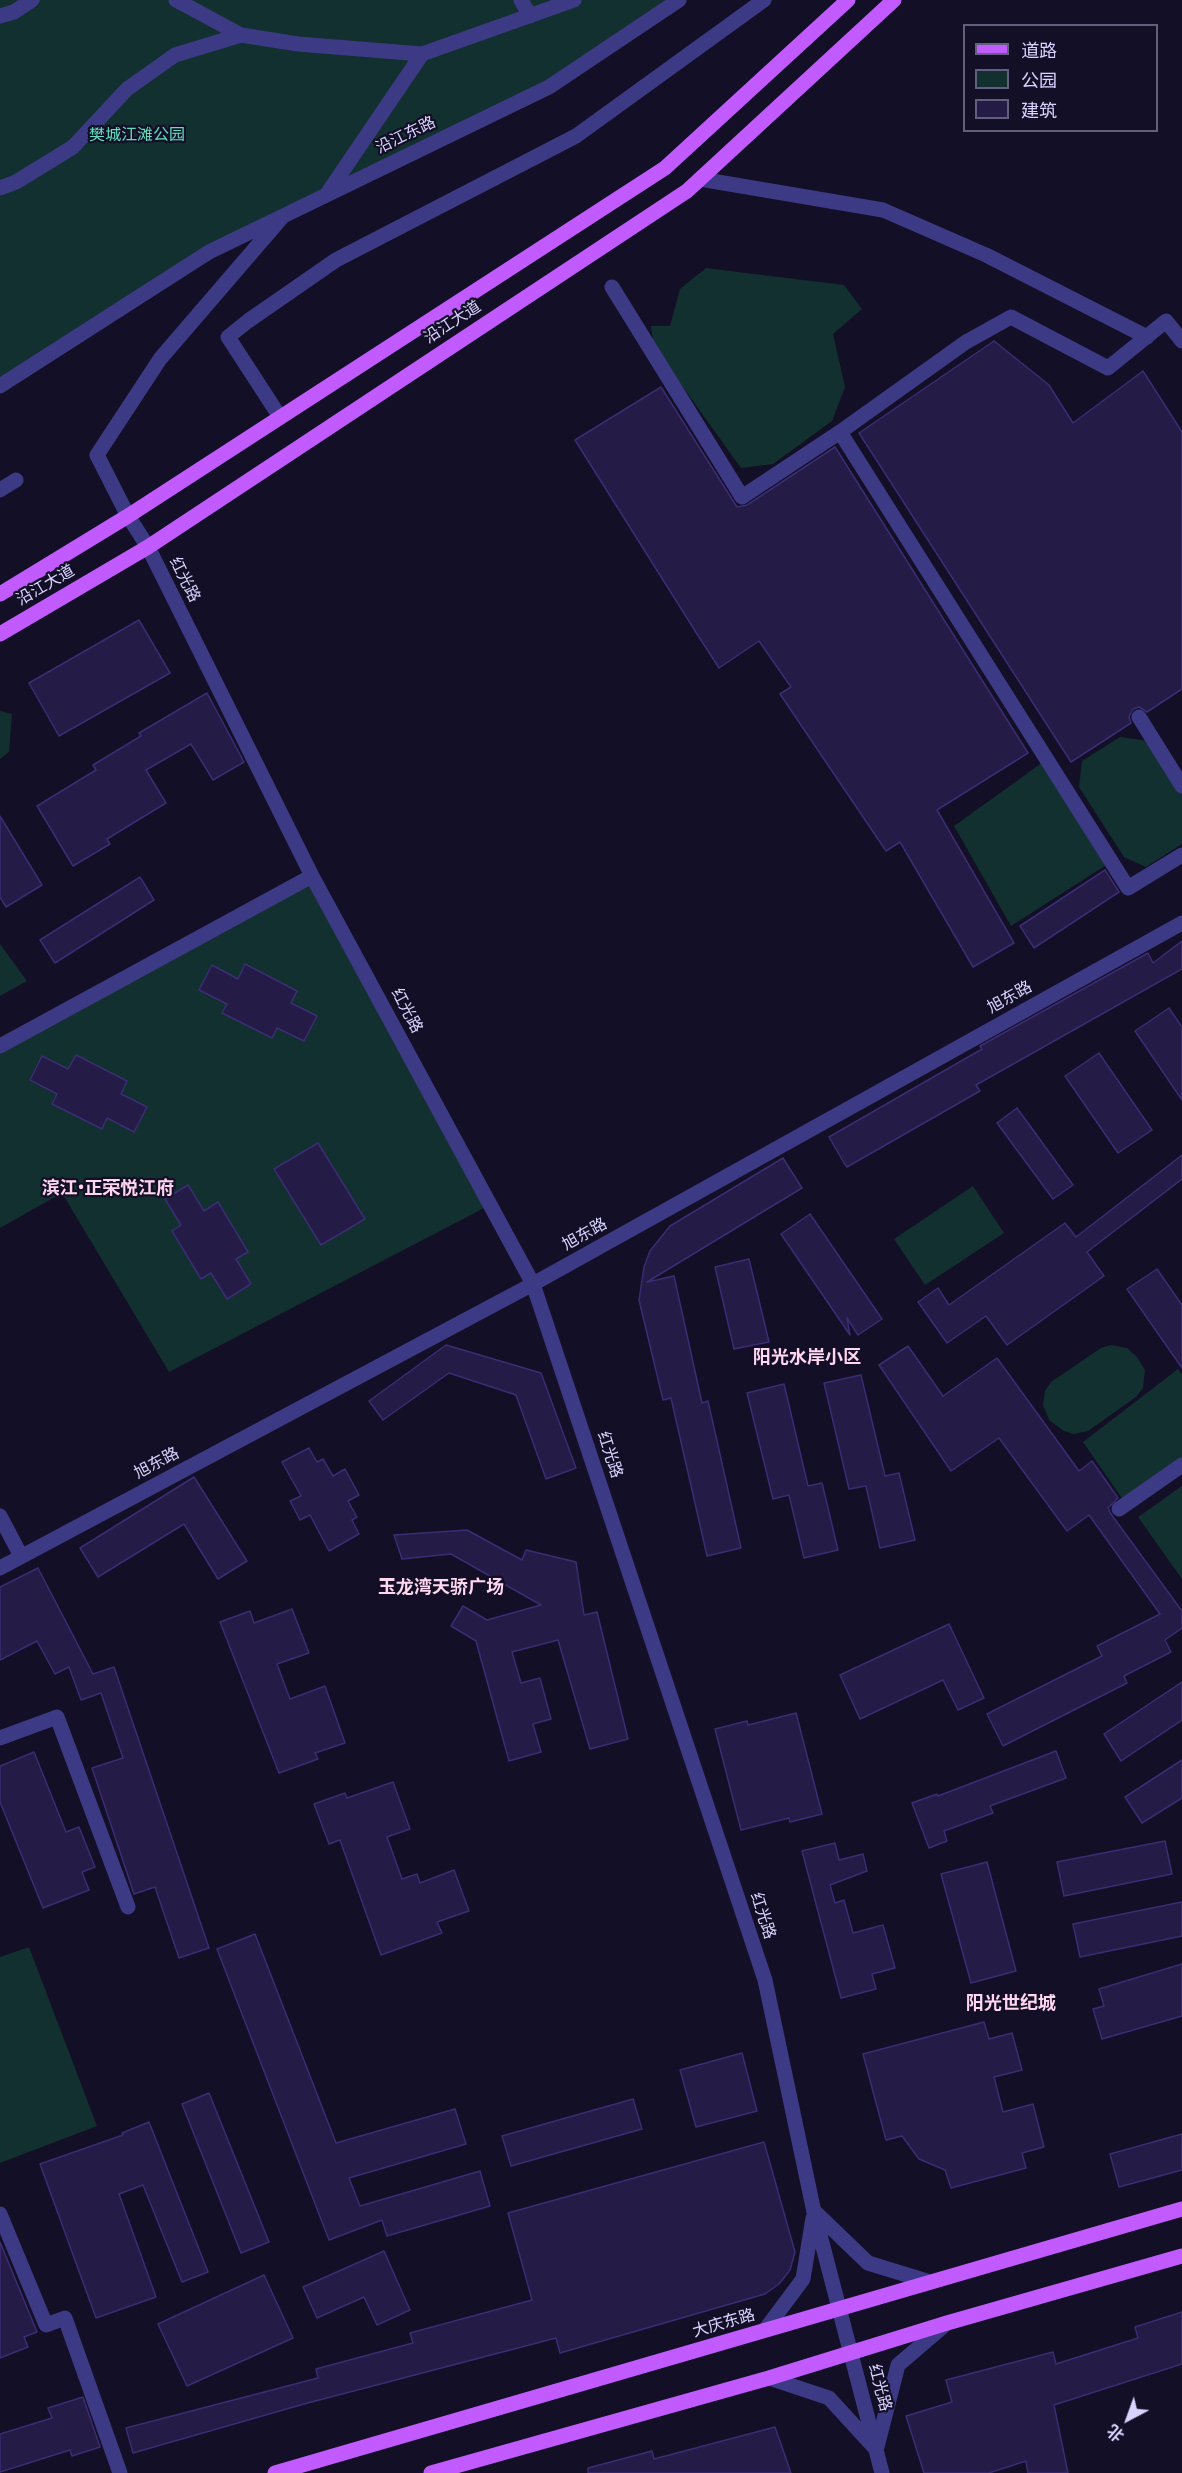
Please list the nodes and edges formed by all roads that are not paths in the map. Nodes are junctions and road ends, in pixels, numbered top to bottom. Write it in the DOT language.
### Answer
graph roads {
  1 [pos="32,0"];
  2 [pos="176,0"];
  3 [pos="521,0"];
  4 [pos="574,0"];
  5 [pos="679,0"];
  6 [pos="764,0"];
  7 [pos="848,0"];
  8 [pos="894,0"];
  9 [pos="0,16"];
  10 [pos="530,16"];
  11 [pos="241,35"];
  12 [pos="422,54"];
  13 [pos="700,179"];
  14 [pos="0,188"];
  15 [pos="327,194"];
  16 [pos="283,216"];
  17 [pos="612,287"];
  18 [pos="1147,337"];
  19 [pos="1182,341"];
  20 [pos="0,386"];
  21 [pos="280,417"];
  22 [pos="840,432"];
  23 [pos="15,480"];
  24 [pos="0,490"];
  25 [pos="128,516"];
  26 [pos="148,547"];
  27 [pos="0,594"];
  28 [pos="0,634"];
  29 [pos="1139,717"];
  30 [pos="1182,786"];
  31 [pos="1182,855"];
  32 [pos="312,876"];
  33 [pos="1182,923"];
  34 [pos="0,1046"];
  35 [pos="533,1284"];
  36 [pos="1182,1465"];
  37 [pos="1119,1509"];
  38 [pos="0,1516"];
  39 [pos="21,1556"];
  40 [pos="0,1568"];
  41 [pos="0,1738"];
  42 [pos="128,1907"];
  43 [pos="1182,2209"];
  44 [pos="814,2212"];
  45 [pos="0,2214"];
  46 [pos="1182,2256"];
  47 [pos="930,2282"];
  48 [pos="840,2308"];
  49 [pos="947,2323"];
  50 [pos="765,2330"];
  51 [pos="851,2353"];
  52 [pos="769,2378"];
  53 [pos="876,2450"];
  54 [pos="120,2473"];
  55 [pos="275,2473"];
  56 [pos="431,2473"];
  57 [pos="882,2473"];
  1 -- 9 [label="street"];
  2 -- 11 [label="street"];
  3 -- 10 [label="street"];
  4 -- 10 [label="street"];
  5 -- 15 [label="street, 沿江东路"];
  6 -- 21 [label="street"];
  7 -- 21 [label="main road, 沿江大道"];
  8 -- 13 [label="main road, 沿江大道"];
  10 -- 12 [label="street"];
  11 -- 12 [label="street"];
  11 -- 14 [label="street"];
  12 -- 15 [label="street"];
  13 -- 18 [label="street"];
  13 -- 26 [label="main road, 沿江大道"];
  15 -- 16 [label="street, 沿江东路"];
  16 -- 20 [label="street, 沿江东路"];
  16 -- 25 [label="street, 红光路"];
  17 -- 22 [label="street"];
  18 -- 19 [label="street"];
  18 -- 22 [label="street"];
  21 -- 25 [label="main road, 沿江大道"];
  22 -- 31 [label="street"];
  23 -- 24 [label="street"];
  25 -- 26 [label="street, 红光路"];
  25 -- 27 [label="main road, 沿江大道"];
  26 -- 28 [label="main road, 沿江大道"];
  26 -- 32 [label="street, 红光路"];
  29 -- 30 [label="street"];
  32 -- 34 [label="street"];
  32 -- 35 [label="street, 红光路"];
  33 -- 35 [label="street, 旭东路"];
  35 -- 39 [label="street, 旭东路"];
  35 -- 44 [label="street, 红光路"];
  36 -- 37 [label="street"];
  38 -- 39 [label="street"];
  39 -- 40 [label="street, 旭东路"];
  41 -- 42 [label="street"];
  43 -- 47 [label="main road, 大庆东路"];
  44 -- 47 [label="street"];
  44 -- 48 [label="street, 红光路"];
  44 -- 50 [label="street"];
  45 -- 54 [label="street"];
  46 -- 49 [label="main road"];
  47 -- 48 [label="main road, 大庆东路"];
  48 -- 50 [label="main road, 大庆东路"];
  48 -- 51 [label="street, 红光路"];
  49 -- 51 [label="main road"];
  49 -- 53 [label="street"];
  50 -- 55 [label="main road, 大庆东路"];
  51 -- 52 [label="main road"];
  51 -- 53 [label="street, 红光路"];
  52 -- 53 [label="street"];
  52 -- 56 [label="main road"];
  53 -- 57 [label="street, 红光路"];
}
